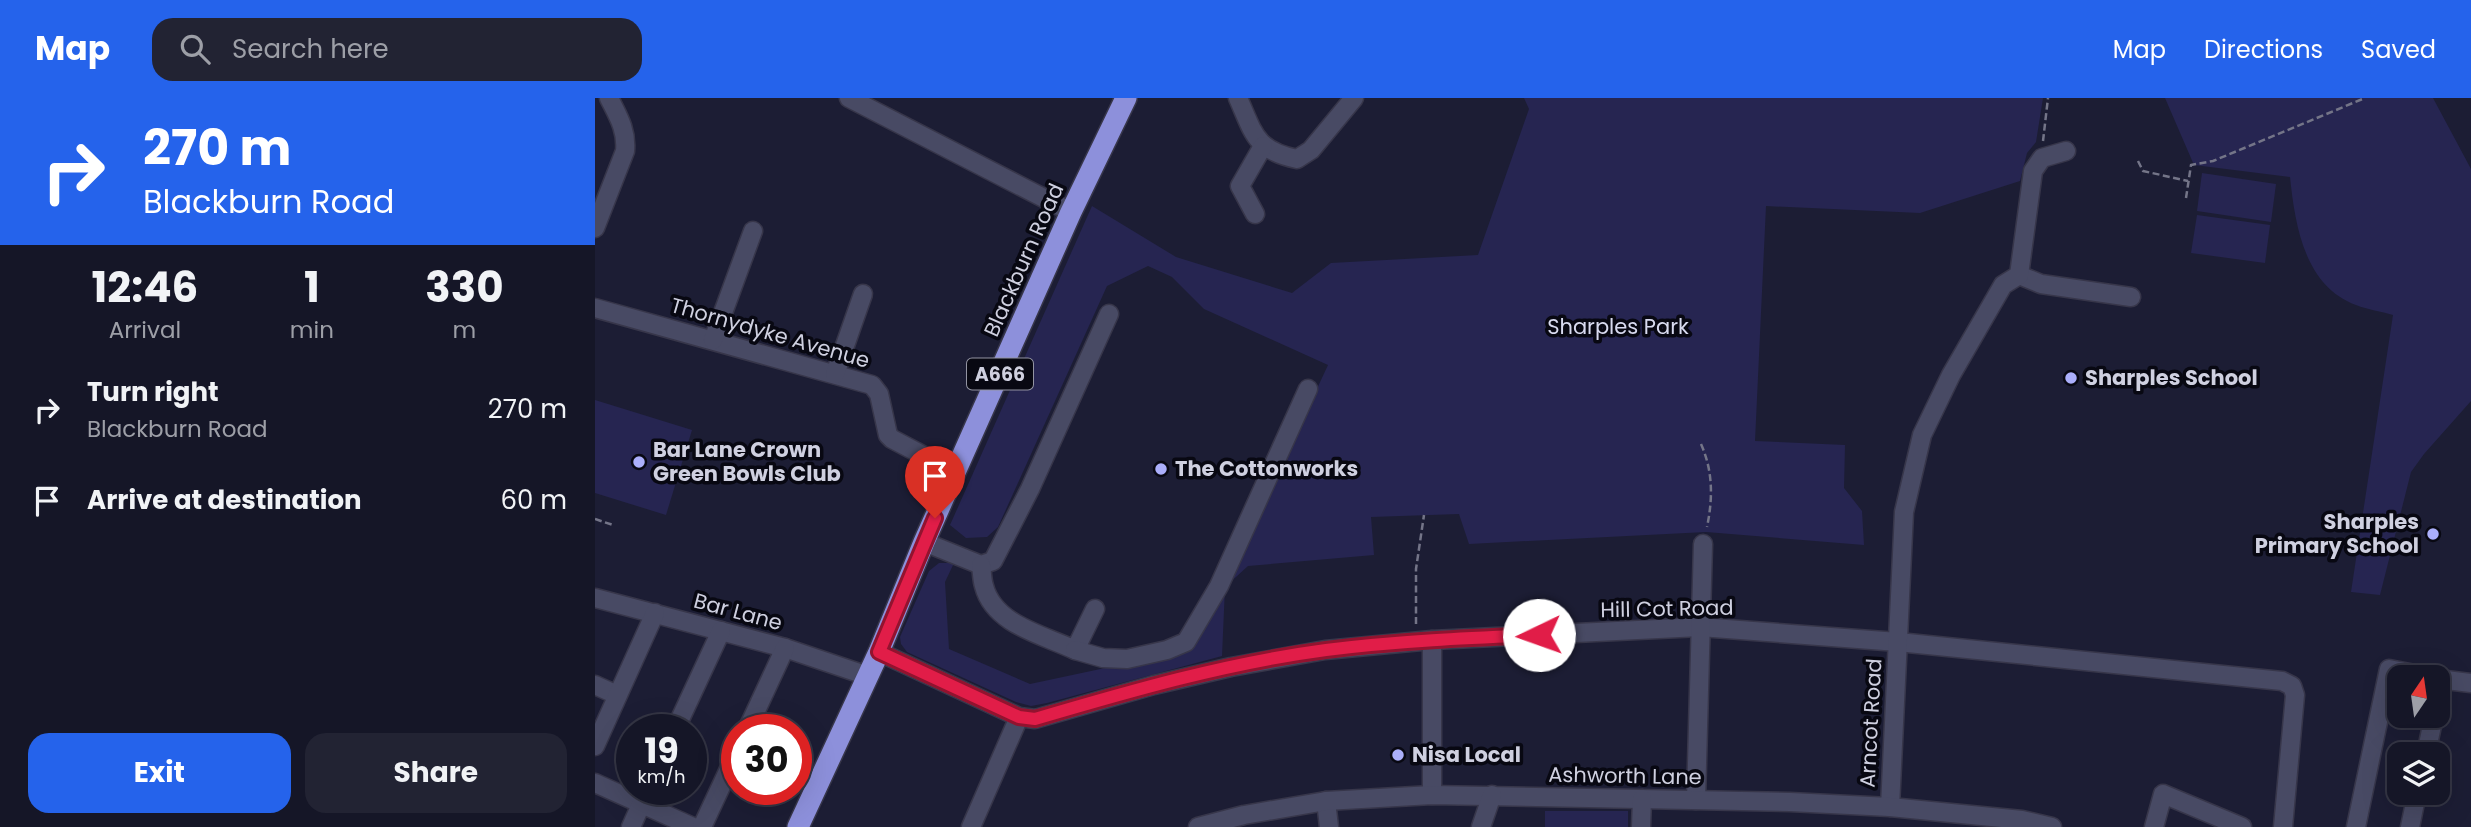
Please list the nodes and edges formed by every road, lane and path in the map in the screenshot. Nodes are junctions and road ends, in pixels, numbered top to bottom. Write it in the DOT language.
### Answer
graph roads {
  1 [pos="608,98"];
  2 [pos="849,98"];
  3 [pos="1126,98"];
  4 [pos="1238,98"];
  5 [pos="1354,98"];
  6 [pos="2048,98"];
  7 [pos="2365,98"];
  8 [pos="1263,146"];
  9 [pos="2066,151"];
  10 [pos="2042,158"];
  11 [pos="2139,161"];
  12 [pos="2188,181"];
  13 [pos="2186,198"];
  14 [pos="1071,212"];
  15 [pos="1255,214"];
  16 [pos="595,228"];
  17 [pos="753,231"];
  18 [pos="2018,275"];
  19 [pos="863,294"];
  20 [pos="2131,297"];
  21 [pos="595,308"];
  22 [pos="1109,314"];
  23 [pos="713,340"];
  24 [pos="835,374"];
  25 [pos="1308,389"];
  26 [pos="1700,444"];
  27 [pos="932,460"];
  28 [pos="1424,515"];
  29 [pos="595,519"];
  30 [pos="613,525"];
  31 [pos="925,542"];
  32 [pos="1703,544"];
  33 [pos="981,565"];
  34 [pos="595,598"];
  35 [pos="1095,609"];
  36 [pos="655,613"];
  37 [pos="1700,627"];
  38 [pos="721,631"];
  39 [pos="1424,641"];
  40 [pos="1898,642"];
  41 [pos="785,648"];
  42 [pos="1075,650"];
  43 [pos="879,652"];
  44 [pos="867,677"];
  45 [pos="2387,679"];
  46 [pos="2450,681"];
  47 [pos="2471,683"];
  48 [pos="595,685"];
  49 [pos="617,695"];
  50 [pos="682,714"];
  51 [pos="754,714"];
  52 [pos="1019,717"];
  53 [pos="595,746"];
  54 [pos="595,783"];
  55 [pos="721,786"];
  56 [pos="616,789"];
  57 [pos="1432,795"];
  58 [pos="1492,795"];
  59 [pos="1641,799"];
  60 [pos="1696,800"];
  61 [pos="1326,801"];
  62 [pos="640,805"];
  63 [pos="658,805"];
  64 [pos="2415,805"];
  65 [pos="1890,807"];
  66 [pos="631,827"];
  67 [pos="693,827"];
  68 [pos="702,827"];
  69 [pos="798,827"];
  70 [pos="971,827"];
  71 [pos="1198,827"];
  72 [pos="1329,827"];
  73 [pos="1481,827"];
  74 [pos="1641,827"];
  75 [pos="2053,827"];
  76 [pos="2154,827"];
  77 [pos="2242,827"];
  78 [pos="2283,827"];
  79 [pos="2356,827"];
  80 [pos="2410,827"];
  1 -- 16 [label="street"];
  2 -- 14 [label="street"];
  3 -- 14 [label="highway, Blackburn Road / A666"];
  4 -- 8 [label="street"];
  5 -- 8 [label="street"];
  6 -- 10 [label="path"];
  7 -- 12 [label="path"];
  8 -- 15 [label="street"];
  9 -- 10 [label="street"];
  10 -- 18 [label="street"];
  11 -- 12 [label="path"];
  12 -- 13 [label="path"];
  14 -- 31 [label="highway, Blackburn Road / A666"];
  17 -- 23 [label="street"];
  18 -- 20 [label="street"];
  18 -- 40 [label="street, Arncot Road"];
  19 -- 24 [label="street"];
  21 -- 23 [label="street, Thornydyke Avenue"];
  22 -- 33 [label="street"];
  23 -- 24 [label="street, Thornydyke Avenue"];
  24 -- 27 [label="street, Thornydyke Avenue"];
  25 -- 42 [label="street"];
  26 -- 32 [label="path"];
  28 -- 39 [label="path"];
  29 -- 30 [label="path"];
  31 -- 33 [label="street"];
  31 -- 43 [label="highway, Blackburn Road / A666"];
  32 -- 37 [label="street"];
  33 -- 42 [label="street"];
  34 -- 36 [label="street, Bar Lane"];
  35 -- 42 [label="street"];
  36 -- 38 [label="street, Bar Lane"];
  36 -- 49 [label="street"];
  37 -- 39 [label="street, Hill Cot Road"];
  37 -- 40 [label="street, Hill Cot Road"];
  37 -- 60 [label="street"];
  38 -- 41 [label="street, Bar Lane"];
  38 -- 50 [label="street"];
  39 -- 52 [label="street, Hill Cot Road"];
  39 -- 57 [label="street"];
  40 -- 65 [label="street, Arncot Road"];
  40 -- 78 [label="street, Hill Cot Road"];
  41 -- 44 [label="street, Bar Lane"];
  41 -- 51 [label="street"];
  43 -- 44 [label="highway, Blackburn Road / A666"];
  43 -- 52 [label="street"];
  44 -- 69 [label="highway, Blackburn Road / A666"];
  45 -- 79 [label="street"];
  46 -- 47 [label="street"];
  48 -- 49 [label="street"];
  49 -- 53 [label="street"];
  52 -- 70 [label="street"];
  54 -- 56 [label="street"];
  55 -- 68 [label="street"];
  57 -- 58 [label="street, Ashworth Lane"];
  57 -- 61 [label="street, Ashworth Lane"];
  58 -- 59 [label="street, Ashworth Lane"];
  58 -- 73 [label="street"];
  59 -- 60 [label="street, Ashworth Lane"];
  59 -- 74 [label="street"];
  60 -- 65 [label="street, Ashworth Lane"];
  61 -- 71 [label="street, Ashworth Lane"];
  61 -- 72 [label="street"];
  62 -- 66 [label="street"];
  63 -- 67 [label="street"];
  64 -- 80 [label="street"];
  65 -- 75 [label="street, Ashworth Lane"];
  76 -- 77 [label="street"];
}
